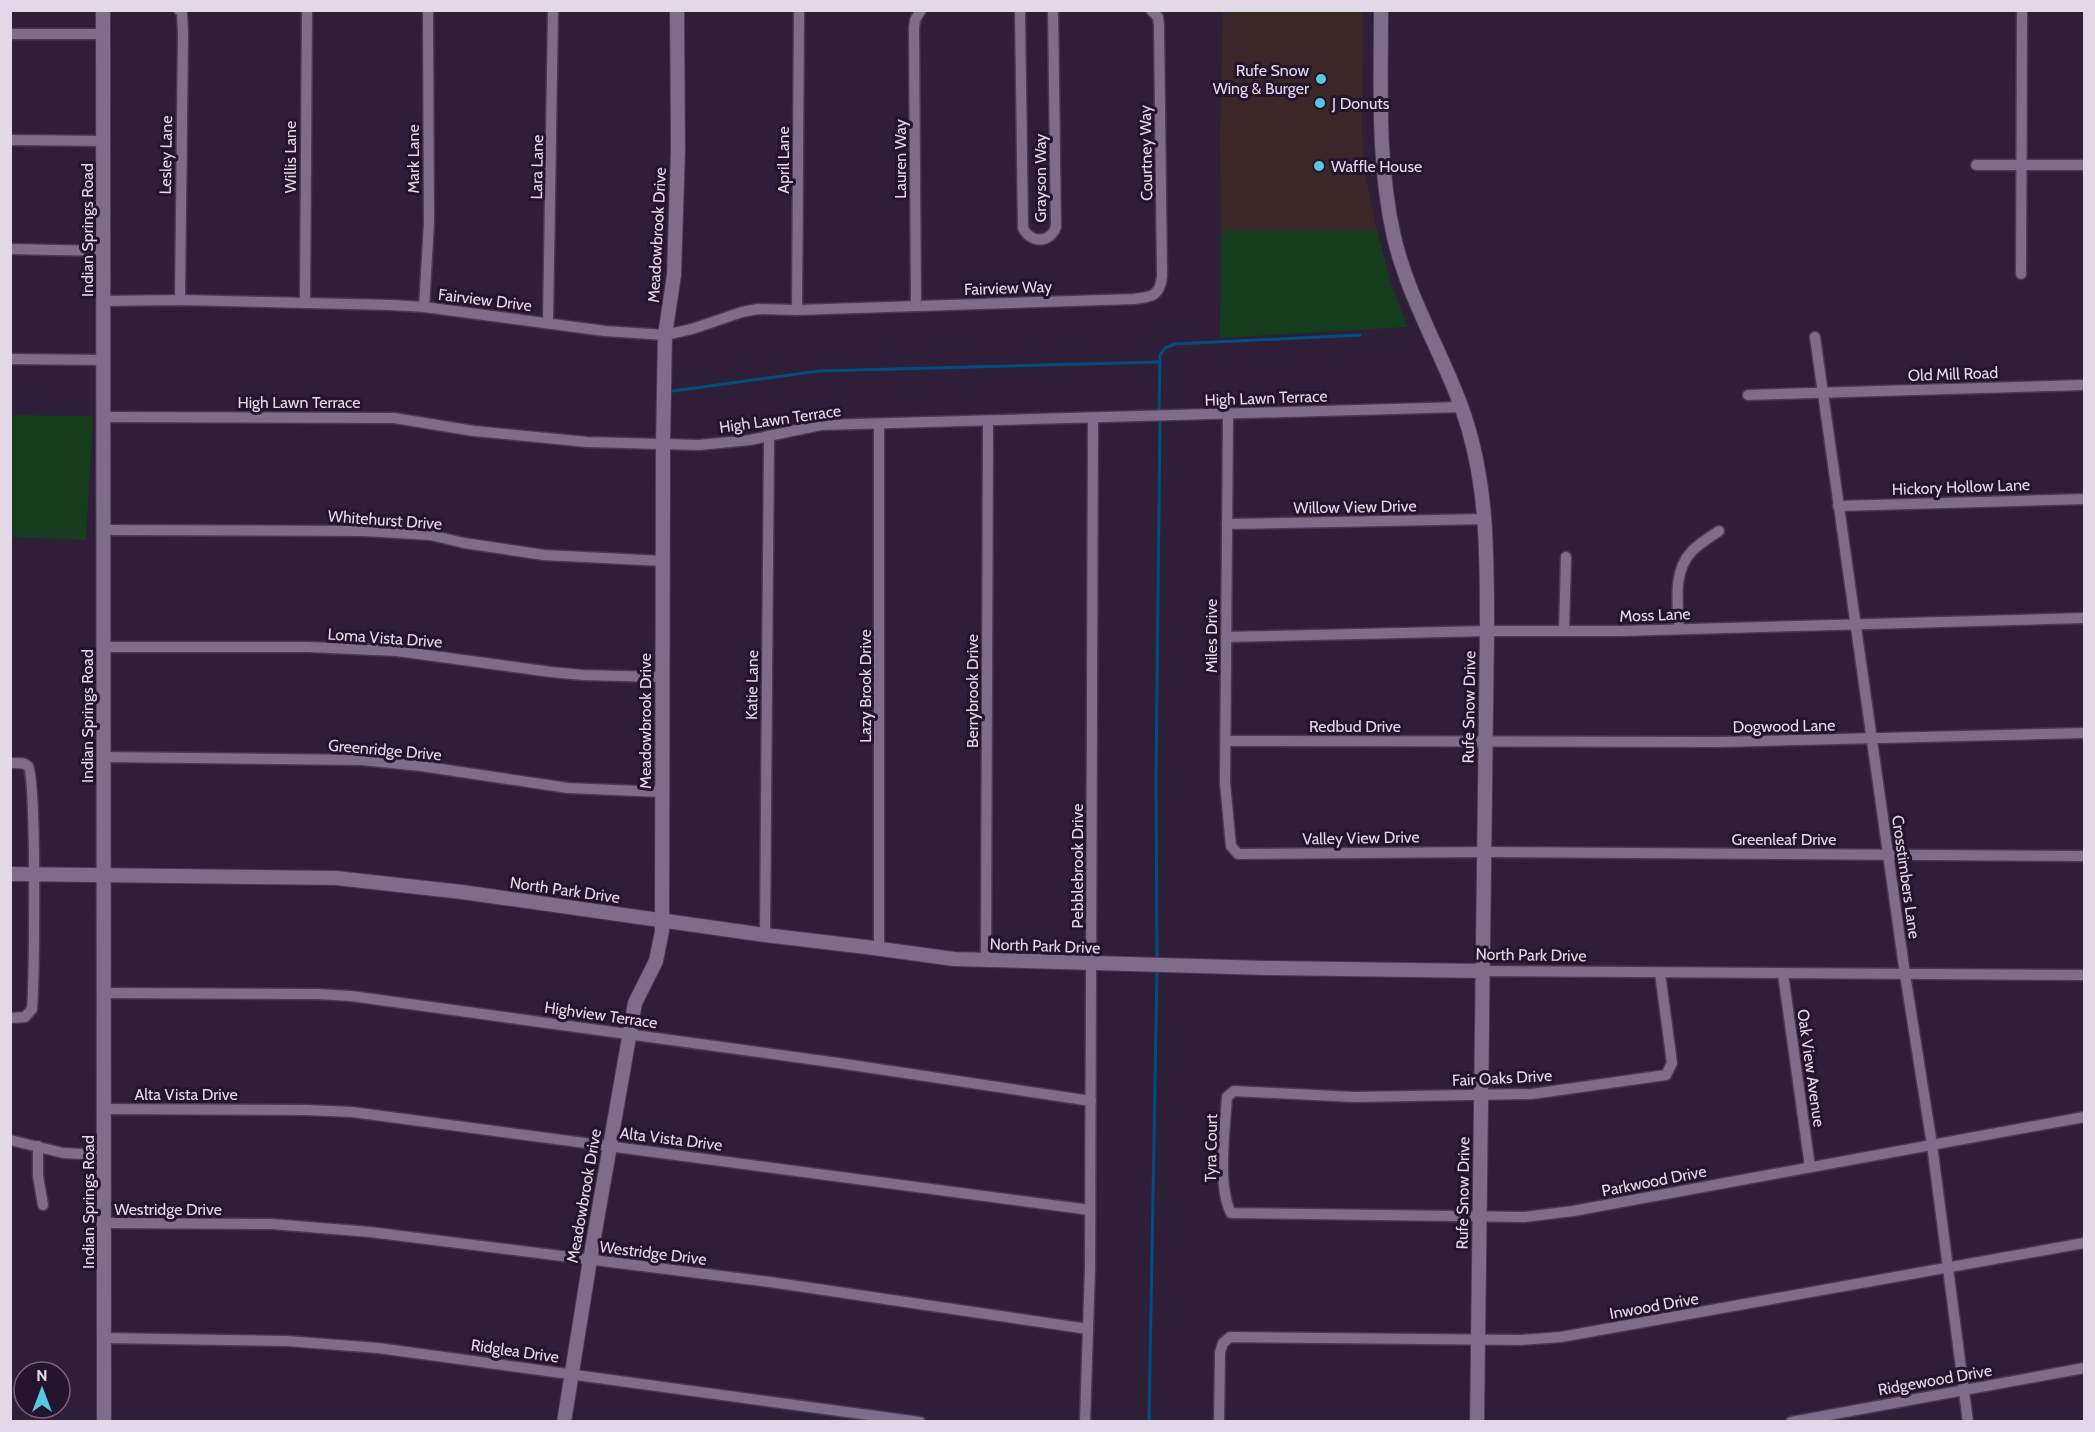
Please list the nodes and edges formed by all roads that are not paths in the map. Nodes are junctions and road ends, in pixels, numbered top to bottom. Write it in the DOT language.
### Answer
graph roads {
  1 [pos="103,10"];
  2 [pos="179,10"];
  3 [pos="307,10"];
  4 [pos="428,10"];
  5 [pos="553,10"];
  6 [pos="677,10"];
  7 [pos="799,10"];
  8 [pos="1020,10"];
  9 [pos="1053,10"];
  10 [pos="1381,10"];
  11 [pos="1153,11"];
  12 [pos="920,12"];
  13 [pos="2022,13"];
  14 [pos="10,33"];
  15 [pos="103,34"];
  16 [pos="10,140"];
  17 [pos="103,141"];
  18 [pos="1976,165"];
  19 [pos="2022,165"];
  20 [pos="2085,165"];
  21 [pos="10,249"];
  22 [pos="103,251"];
  23 [pos="2021,274"];
  24 [pos="1157,292"];
  25 [pos="180,300"];
  26 [pos="104,301"];
  27 [pos="305,303"];
  28 [pos="916,306"];
  29 [pos="424,308"];
  30 [pos="858,308"];
  31 [pos="797,310"];
  32 [pos="548,323"];
  33 [pos="665,335"];
  34 [pos="1815,337"];
  35 [pos="10,359"];
  36 [pos="104,360"];
  37 [pos="2085,385"];
  38 [pos="1823,393"];
  39 [pos="1748,395"];
  40 [pos="1462,407"];
  41 [pos="1228,414"];
  42 [pos="104,417"];
  43 [pos="1093,418"];
  44 [pos="988,421"];
  45 [pos="879,424"];
  46 [pos="769,436"];
  47 [pos="663,444"];
  48 [pos="2085,499"];
  49 [pos="1838,506"];
  50 [pos="1485,519"];
  51 [pos="1227,524"];
  52 [pos="104,530"];
  53 [pos="1719,531"];
  54 [pos="1566,557"];
  55 [pos="663,561"];
  56 [pos="2085,618"];
  57 [pos="1855,624"];
  58 [pos="1679,629"];
  59 [pos="1487,632"];
  60 [pos="1564,632"];
  61 [pos="1226,637"];
  62 [pos="104,647"];
  63 [pos="662,677"];
  64 [pos="2085,733"];
  65 [pos="1871,739"];
  66 [pos="1226,741"];
  67 [pos="1485,741"];
  68 [pos="104,757"];
  69 [pos="10,763"];
  70 [pos="662,792"];
  71 [pos="1484,852"];
  72 [pos="1238,854"];
  73 [pos="1888,855"];
  74 [pos="2085,856"];
  75 [pos="10,873"];
  76 [pos="33,874"];
  77 [pos="104,876"];
  78 [pos="662,920"];
  79 [pos="765,935"];
  80 [pos="879,948"];
  81 [pos="986,961"];
  82 [pos="1091,964"];
  83 [pos="1482,971"];
  84 [pos="1660,973"];
  85 [pos="1784,974"];
  86 [pos="1905,974"];
  87 [pos="2085,975"];
  88 [pos="104,993"];
  89 [pos="10,1018"];
  90 [pos="630,1034"];
  91 [pos="1234,1091"];
  92 [pos="1480,1095"];
  93 [pos="1091,1101"];
  94 [pos="104,1109"];
  95 [pos="2085,1117"];
  96 [pos="10,1140"];
  97 [pos="1932,1145"];
  98 [pos="38,1146"];
  99 [pos="610,1146"];
  100 [pos="104,1155"];
  101 [pos="1809,1167"];
  102 [pos="43,1205"];
  103 [pos="1228,1208"];
  104 [pos="1090,1210"];
  105 [pos="1479,1217"];
  106 [pos="105,1223"];
  107 [pos="2085,1243"];
  108 [pos="590,1260"];
  109 [pos="1948,1267"];
  110 [pos="1088,1329"];
  111 [pos="104,1338"];
  112 [pos="1478,1340"];
  113 [pos="2085,1368"];
  114 [pos="573,1374"];
  115 [pos="1964,1389"];
  116 [pos="104,1422"];
  117 [pos="564,1422"];
  118 [pos="920,1422"];
  119 [pos="1085,1422"];
  120 [pos="1219,1422"];
  121 [pos="1477,1422"];
  122 [pos="1791,1422"];
  123 [pos="1968,1422"];
  1 -- 15 [label="street, Indian Springs Road"];
  2 -- 25 [label="street, Lesley Lane"];
  3 -- 27 [label="street, Willis Lane"];
  4 -- 29 [label="street, Mark Lane"];
  5 -- 32 [label="street, Lara Lane"];
  6 -- 33 [label="street, Meadowbrook Drive"];
  7 -- 31 [label="street, April Lane"];
  8 -- 9 [label="street, Grayson Way"];
  10 -- 40 [label="street, Rufe Snow Drive"];
  11 -- 24 [label="street, Courtney Way"];
  12 -- 28 [label="street, Lauren Way"];
  13 -- 19 [label="street"];
  14 -- 15 [label="street"];
  15 -- 17 [label="street, Indian Springs Road"];
  16 -- 17 [label="street"];
  17 -- 22 [label="street, Indian Springs Road"];
  18 -- 19 [label="street"];
  19 -- 20 [label="street"];
  19 -- 23 [label="street"];
  21 -- 22 [label="street"];
  22 -- 26 [label="street, Indian Springs Road"];
  24 -- 28 [label="street, Fairview Way"];
  25 -- 26 [label="street, Fairview Drive"];
  25 -- 27 [label="street, Fairview Drive"];
  26 -- 36 [label="street, Indian Springs Road"];
  27 -- 29 [label="street, Fairview Drive"];
  28 -- 30 [label="street, Fairview Way"];
  29 -- 32 [label="street, Fairview Drive"];
  30 -- 31 [label="street, Fairview Drive"];
  31 -- 33 [label="street, Fairview Drive"];
  32 -- 33 [label="street, Fairview Drive"];
  33 -- 47 [label="street, Meadowbrook Drive"];
  34 -- 38 [label="street, Crosstimbers Lane"];
  35 -- 36 [label="street"];
  36 -- 42 [label="street, Indian Springs Road"];
  37 -- 38 [label="street, Old Mill Road"];
  38 -- 39 [label="street, Old Mill Road"];
  38 -- 49 [label="street, Crosstimbers Lane"];
  40 -- 41 [label="street, High Lawn Terrace"];
  40 -- 50 [label="street, Rufe Snow Drive"];
  41 -- 43 [label="street, High Lawn Terrace"];
  41 -- 51 [label="street, Miles Drive"];
  42 -- 47 [label="street, High Lawn Terrace"];
  42 -- 52 [label="street, Indian Springs Road"];
  43 -- 44 [label="street, High Lawn Terrace"];
  43 -- 82 [label="street, Pebblebrook Drive"];
  44 -- 45 [label="street, High Lawn Terrace"];
  44 -- 81 [label="street, Berrybrook Drive"];
  45 -- 46 [label="street, High Lawn Terrace"];
  45 -- 80 [label="street, Lazy Brook Drive"];
  46 -- 47 [label="street, High Lawn Terrace"];
  46 -- 79 [label="street, Katie Lane"];
  47 -- 55 [label="street, Meadowbrook Drive"];
  48 -- 49 [label="street, Hickory Hollow Lane"];
  49 -- 57 [label="street, Crosstimbers Lane"];
  50 -- 51 [label="street, Willow View Drive"];
  50 -- 59 [label="street, Rufe Snow Drive"];
  51 -- 61 [label="street, Miles Drive"];
  52 -- 55 [label="street, Whitehurst Drive"];
  52 -- 62 [label="street, Indian Springs Road"];
  53 -- 58 [label="street"];
  54 -- 60 [label="street"];
  55 -- 63 [label="street, Meadowbrook Drive"];
  56 -- 57 [label="street, Moss Lane"];
  57 -- 58 [label="street, Moss Lane"];
  57 -- 65 [label="street, Crosstimbers Lane"];
  58 -- 60 [label="street, Moss Lane"];
  59 -- 60 [label="street, Moss Lane"];
  59 -- 61 [label="street, Moss Lane"];
  59 -- 67 [label="street, Rufe Snow Drive"];
  61 -- 66 [label="street, Miles Drive"];
  62 -- 63 [label="street, Loma Vista Drive"];
  62 -- 68 [label="street, Indian Springs Road"];
  63 -- 70 [label="street, Meadowbrook Drive"];
  64 -- 65 [label="street, Dogwood Lane"];
  65 -- 67 [label="street, Dogwood Lane"];
  65 -- 73 [label="street, Crosstimbers Lane"];
  66 -- 67 [label="street, Redbud Drive"];
  66 -- 72 [label="street, Miles Drive"];
  67 -- 71 [label="street, Rufe Snow Drive"];
  68 -- 70 [label="street, Greenridge Drive"];
  68 -- 77 [label="street, Indian Springs Road"];
  69 -- 76 [label="street"];
  70 -- 78 [label="street, Meadowbrook Drive"];
  71 -- 72 [label="street, Valley View Drive"];
  71 -- 73 [label="street, Greenleaf Drive"];
  71 -- 83 [label="street, Rufe Snow Drive"];
  73 -- 74 [label="street, Greenleaf Drive"];
  73 -- 86 [label="street, Crosstimbers Lane"];
  75 -- 76 [label="street, North Park Drive"];
  76 -- 77 [label="street, North Park Drive"];
  76 -- 89 [label="street"];
  77 -- 78 [label="street, North Park Drive"];
  77 -- 88 [label="street, Indian Springs Road"];
  78 -- 79 [label="street, North Park Drive"];
  78 -- 90 [label="street, Meadowbrook Drive"];
  79 -- 80 [label="street, North Park Drive"];
  80 -- 81 [label="street, North Park Drive"];
  81 -- 82 [label="street, North Park Drive"];
  82 -- 83 [label="street, North Park Drive"];
  82 -- 93 [label="street, Pebblebrook Drive"];
  83 -- 84 [label="street, North Park Drive"];
  83 -- 92 [label="street, Rufe Snow Drive"];
  84 -- 85 [label="street, North Park Drive"];
  84 -- 92 [label="street, Fair Oaks Drive"];
  85 -- 86 [label="street, North Park Drive"];
  85 -- 101 [label="street, Oak View Avenue"];
  86 -- 87 [label="street, North Park Drive"];
  86 -- 97 [label="street, Crosstimbers Lane"];
  88 -- 90 [label="street, Highview Terrace"];
  88 -- 94 [label="street, Indian Springs Road"];
  90 -- 93 [label="street, Highview Terrace"];
  90 -- 99 [label="street, Meadowbrook Drive"];
  91 -- 92 [label="street, Fair Oaks Drive"];
  91 -- 103 [label="street, Tyra Court"];
  92 -- 105 [label="street, Rufe Snow Drive"];
  93 -- 104 [label="street, Pebblebrook Drive"];
  94 -- 99 [label="street, Alta Vista Drive"];
  94 -- 100 [label="street, Indian Springs Road"];
  95 -- 97 [label="street, Parkwood Drive"];
  96 -- 98 [label="street"];
  97 -- 101 [label="street, Parkwood Drive"];
  97 -- 109 [label="street, Crosstimbers Lane"];
  98 -- 100 [label="street"];
  98 -- 102 [label="street"];
  99 -- 104 [label="street, Alta Vista Drive"];
  99 -- 108 [label="street, Meadowbrook Drive"];
  100 -- 106 [label="street, Indian Springs Road"];
  101 -- 105 [label="street, Parkwood Drive"];
  103 -- 105 [label="street, Parkwood Drive"];
  104 -- 110 [label="street, Pebblebrook Drive"];
  105 -- 112 [label="street, Rufe Snow Drive"];
  106 -- 108 [label="street, Westridge Drive"];
  106 -- 111 [label="street, Indian Springs Road"];
  107 -- 109 [label="street, Inwood Drive"];
  108 -- 110 [label="street, Westridge Drive"];
  108 -- 114 [label="street, Meadowbrook Drive"];
  109 -- 112 [label="street, Inwood Drive"];
  109 -- 115 [label="street, Crosstimbers Lane"];
  110 -- 119 [label="street, Pebblebrook Drive"];
  111 -- 114 [label="street, Ridglea Drive"];
  111 -- 116 [label="street, Indian Springs Road"];
  112 -- 120 [label="street, Inwood Drive"];
  112 -- 121 [label="street, Rufe Snow Drive"];
  113 -- 115 [label="street, Ridgewood Drive"];
  114 -- 117 [label="street, Meadowbrook Drive"];
  114 -- 118 [label="street, Ridglea Drive"];
  115 -- 122 [label="street, Ridgewood Drive"];
  115 -- 123 [label="street, Crosstimbers Lane"];
}
